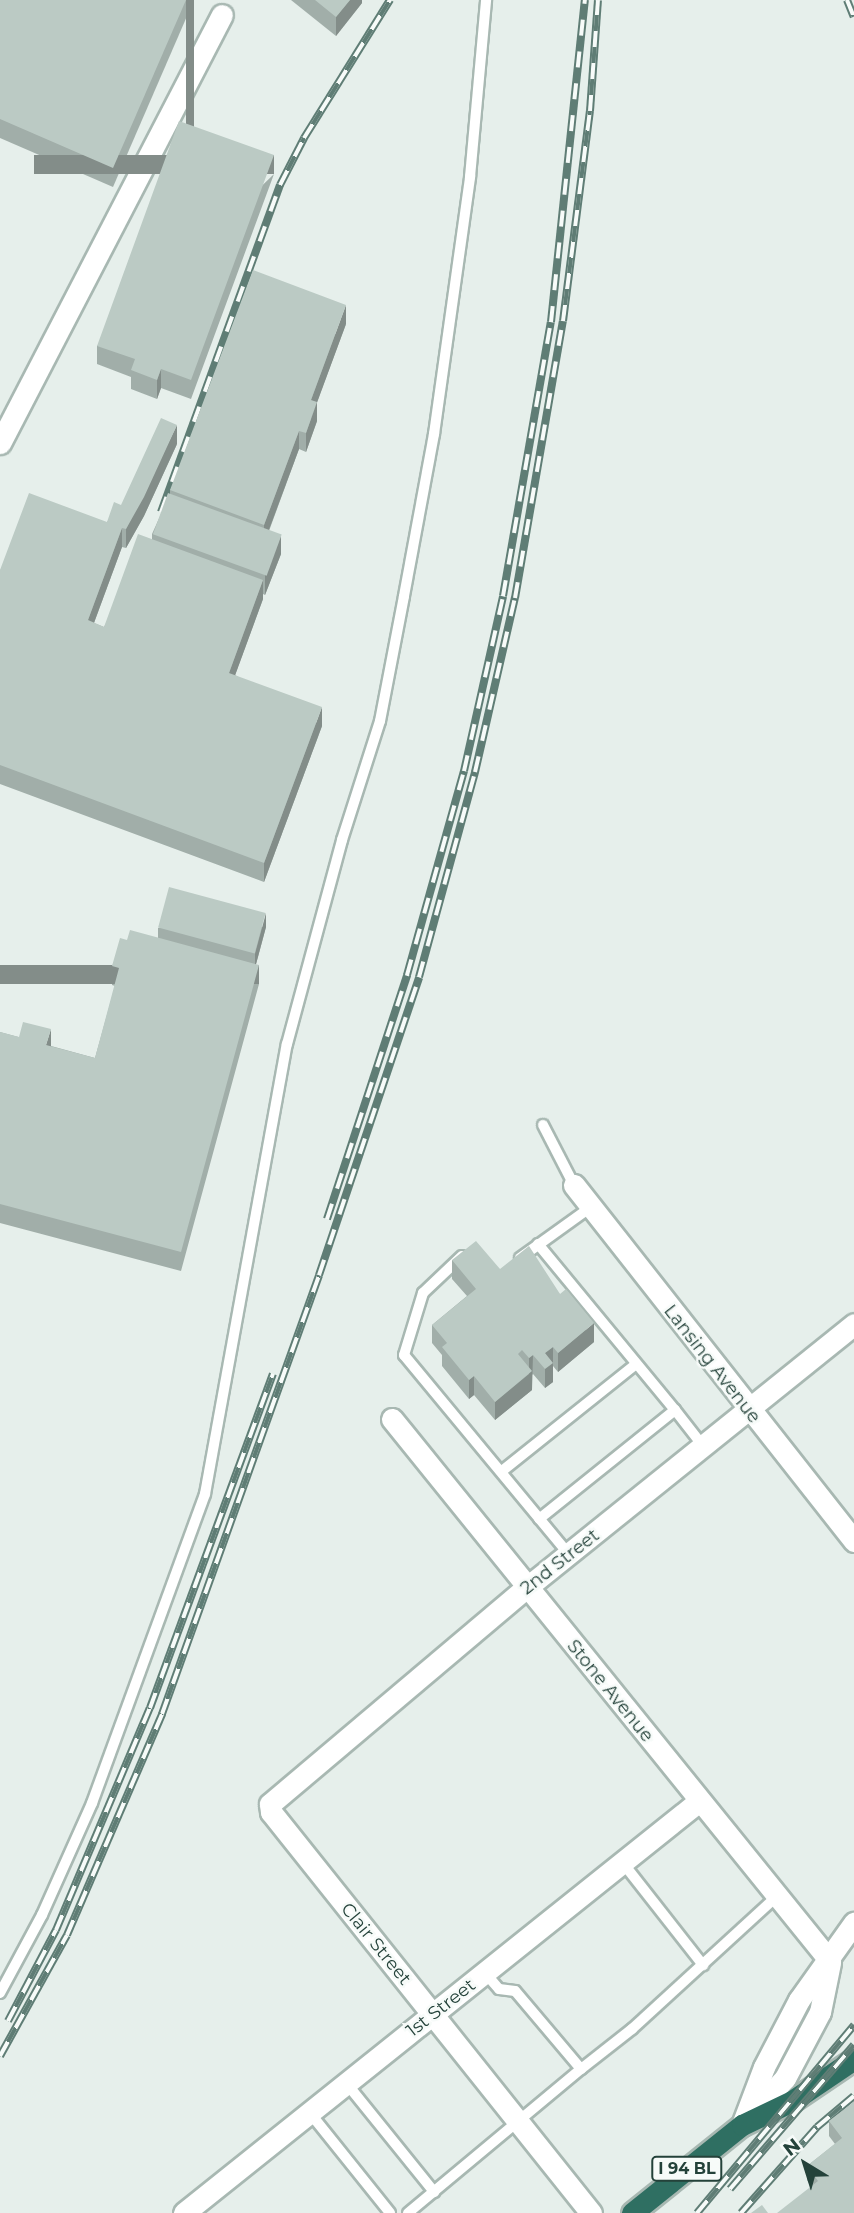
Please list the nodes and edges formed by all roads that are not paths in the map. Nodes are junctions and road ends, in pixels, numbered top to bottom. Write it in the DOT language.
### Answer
graph roads {
  1 [pos="486,0"];
  2 [pos="222,15"];
  3 [pos="0,443"];
  4 [pos="543,1125"];
  5 [pos="574,1185"];
  6 [pos="591,1207"];
  7 [pos="475,1244"];
  8 [pos="538,1244"];
  9 [pos="509,1267"];
  10 [pos="854,1324"];
  11 [pos="636,1364"];
  12 [pos="675,1410"];
  13 [pos="748,1411"];
  14 [pos="392,1419"];
  15 [pos="704,1447"];
  16 [pos="502,1471"];
  17 [pos="540,1519"];
  18 [pos="854,1541"];
  19 [pos="570,1556"];
  20 [pos="526,1588"];
  21 [pos="698,1802"];
  22 [pos="270,1804"];
  23 [pos="623,1863"];
  24 [pos="776,1897"];
  25 [pos="854,1923"];
  26 [pos="830,1961"];
  27 [pos="703,1965"];
  28 [pos="485,1973"];
  29 [pos="0,1993"];
  30 [pos="431,2014"];
  31 [pos="854,2059"];
  32 [pos="581,2069"];
  33 [pos="347,2084"];
  34 [pos="310,2113"];
  35 [pos="518,2123"];
  36 [pos="742,2125"];
  37 [pos="434,2192"];
  38 [pos="184,2213"];
  39 [pos="390,2213"];
  40 [pos="408,2213"];
  41 [pos="591,2213"];
  42 [pos="632,2213"];
  1 -- 29 [label="lane"];
  2 -- 3 [label="street"];
  4 -- 5 [label="lane"];
  5 -- 6 [label="street, Lansing Avenue"];
  6 -- 8 [label="lane"];
  6 -- 13 [label="street, Lansing Avenue"];
  7 -- 16 [label="lane"];
  8 -- 9 [label="lane"];
  8 -- 11 [label="lane"];
  10 -- 13 [label="street, 2nd Street"];
  11 -- 12 [label="lane"];
  11 -- 16 [label="lane"];
  12 -- 15 [label="lane"];
  12 -- 17 [label="lane"];
  13 -- 15 [label="street, 2nd Street"];
  13 -- 18 [label="street, Lansing Avenue"];
  14 -- 20 [label="street, Stone Avenue"];
  15 -- 19 [label="street, 2nd Street"];
  16 -- 17 [label="lane"];
  17 -- 19 [label="lane"];
  19 -- 20 [label="street, 2nd Street"];
  20 -- 21 [label="street, Stone Avenue"];
  20 -- 22 [label="street, 2nd Street"];
  21 -- 23 [label="street, 1st Street"];
  21 -- 24 [label="street, Stone Avenue"];
  22 -- 30 [label="street, Clair Street"];
  23 -- 27 [label="lane"];
  23 -- 28 [label="street, 1st Street"];
  24 -- 26 [label="street, Stone Avenue"];
  24 -- 27 [label="lane"];
  25 -- 26 [label="street"];
  26 -- 36 [label="street"];
  27 -- 32 [label="lane"];
  28 -- 30 [label="street, 1st Street"];
  28 -- 32 [label="lane"];
  30 -- 33 [label="street, 1st Street"];
  30 -- 35 [label="street, Clair Street"];
  31 -- 36 [label="highway, I 94 BL"];
  32 -- 35 [label="lane"];
  33 -- 34 [label="street, 1st Street"];
  33 -- 37 [label="lane"];
  34 -- 38 [label="street, 1st Street"];
  34 -- 39 [label="lane"];
  35 -- 37 [label="lane"];
  35 -- 41 [label="street, Clair Street"];
  36 -- 42 [label="highway, I 94 BL"];
  37 -- 40 [label="lane"];
}
